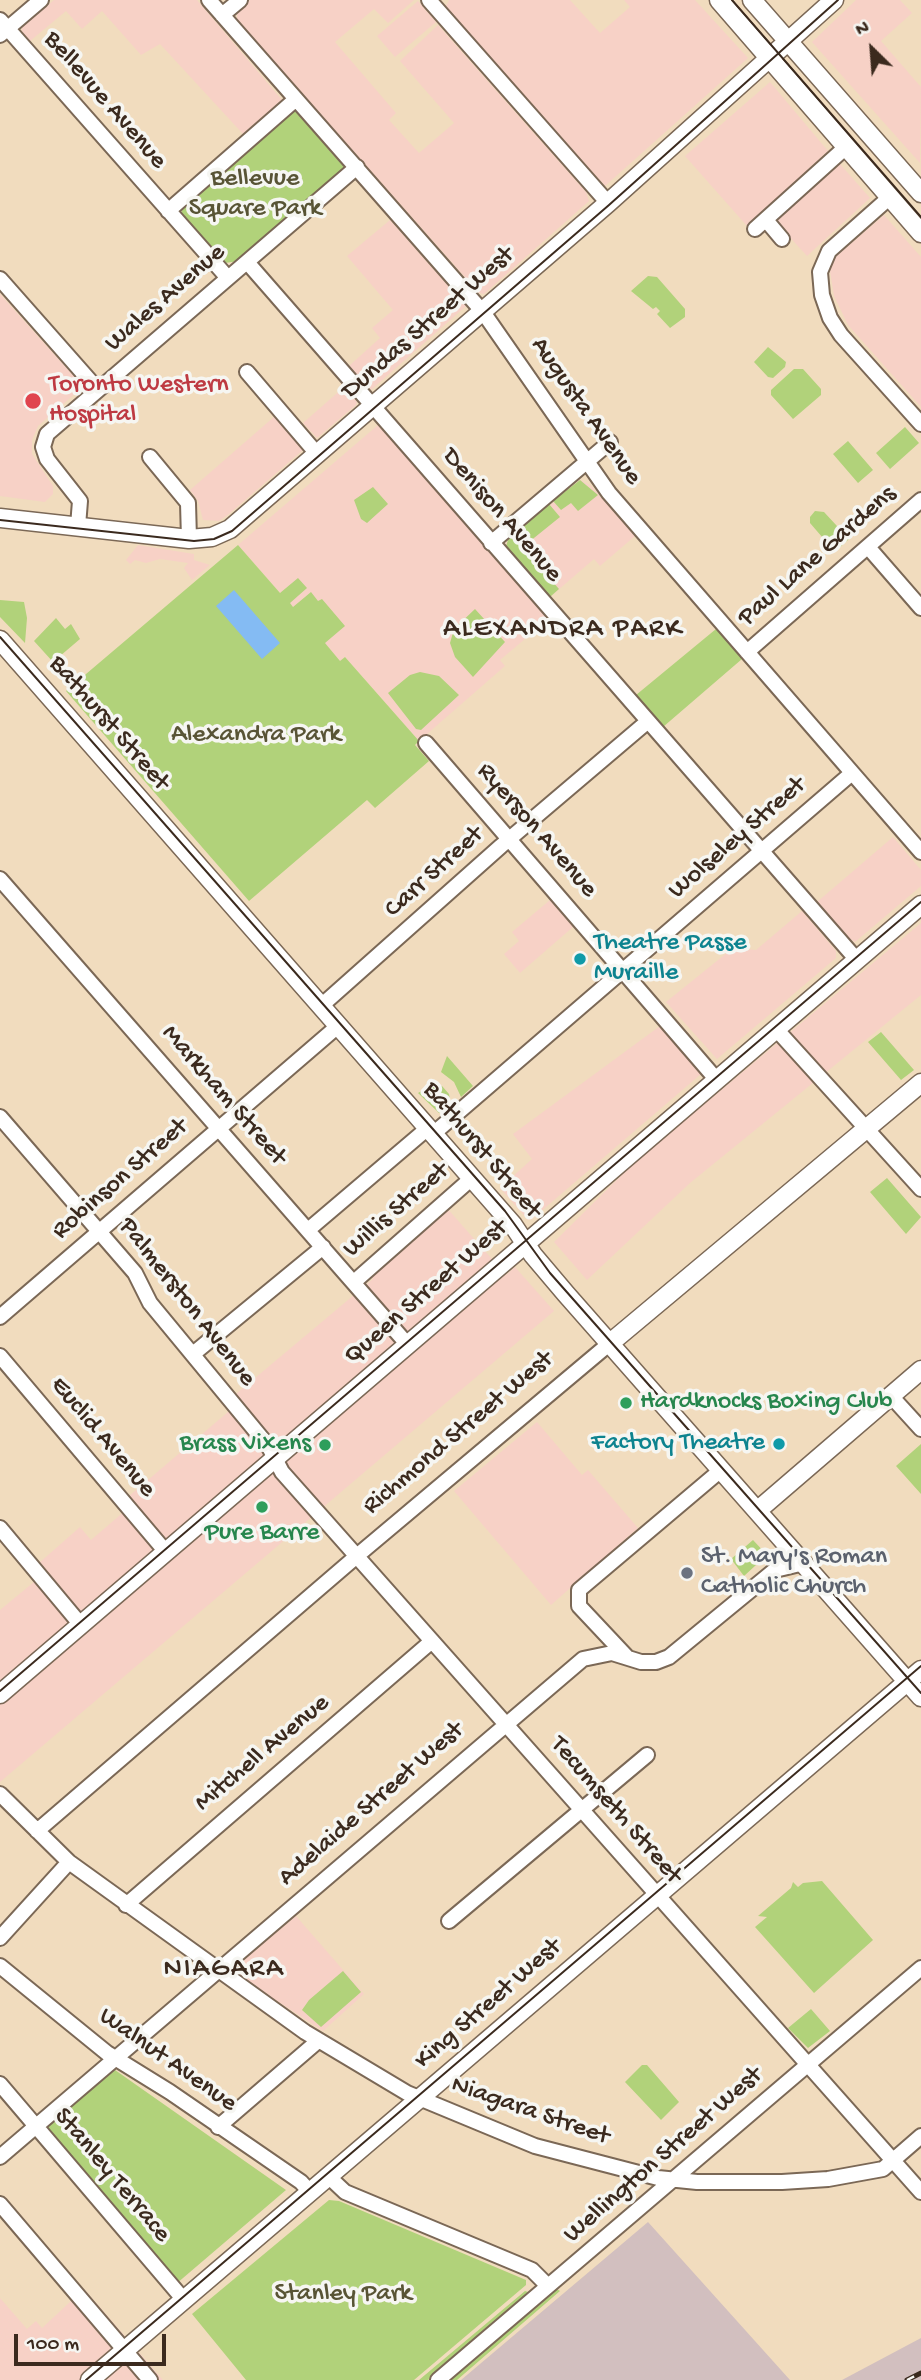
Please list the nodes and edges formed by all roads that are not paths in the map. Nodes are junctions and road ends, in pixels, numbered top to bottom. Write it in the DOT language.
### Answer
graph roads {
  1 [pos="41,0"];
  2 [pos="209,0"];
  3 [pos="240,0"];
  4 [pos="719,0"];
  5 [pos="752,0"];
  6 [pos="834,0"];
  7 [pos="433,2"];
  8 [pos="222,15"];
  9 [pos="3,28"];
  10 [pos="788,42"];
  11 [pos="771,59"];
  12 [pos="296,99"];
  13 [pos="846,147"];
  14 [pos="357,167"];
  15 [pos="920,190"];
  16 [pos="890,197"];
  17 [pos="608,204"];
  18 [pos="168,211"];
  19 [pos="921,233"];
  20 [pos="782,239"];
  21 [pos="247,262"];
  22 [pos="228,278"];
  23 [pos="0,279"];
  24 [pos="483,312"];
  25 [pos="247,372"];
  26 [pos="98,390"];
  27 [pos="373,407"];
  28 [pos="921,424"];
  29 [pos="610,442"];
  30 [pos="318,455"];
  31 [pos="150,457"];
  32 [pos="585,462"];
  33 [pos="921,499"];
  34 [pos="0,518"];
  35 [pos="78,526"];
  36 [pos="189,539"];
  37 [pos="491,543"];
  38 [pos="868,547"];
  39 [pos="921,608"];
  40 [pos="0,640"];
  41 [pos="747,652"];
  42 [pos="647,722"];
  43 [pos="426,743"];
  44 [pos="852,773"];
  45 [pos="510,838"];
  46 [pos="761,851"];
  47 [pos="921,852"];
  48 [pos="0,879"];
  49 [pos="921,905"];
  50 [pos="857,960"];
  51 [pos="624,970"];
  52 [pos="321,1006"];
  53 [pos="338,1026"];
  54 [pos="776,1029"];
  55 [pos="716,1079"];
  56 [pos="921,1083"];
  57 [pos="0,1117"];
  58 [pos="218,1128"];
  59 [pos="868,1129"];
  60 [pos="431,1131"];
  61 [pos="472,1178"];
  62 [pos="921,1188"];
  63 [pos="308,1230"];
  64 [pos="100,1232"];
  65 [pos="525,1243"];
  66 [pos="323,1247"];
  67 [pos="354,1282"];
  68 [pos="0,1317"];
  69 [pos="609,1343"];
  70 [pos="408,1345"];
  71 [pos="193,1354"];
  72 [pos="0,1356"];
  73 [pos="921,1370"];
  74 [pos="891,1396"];
  75 [pos="921,1429"];
  76 [pos="275,1459"];
  77 [pos="721,1470"];
  78 [pos="757,1511"];
  79 [pos="0,1528"];
  80 [pos="166,1552"];
  81 [pos="356,1556"];
  82 [pos="804,1563"];
  83 [pos="81,1625"];
  84 [pos="432,1640"];
  85 [pos="627,1657"];
  86 [pos="914,1675"];
  87 [pos="0,1694"];
  88 [pos="921,1697"];
  89 [pos="506,1725"];
  90 [pos="646,1755"];
  91 [pos="0,1794"];
  92 [pos="581,1809"];
  93 [pos="37,1831"];
  94 [pos="69,1861"];
  95 [pos="657,1895"];
  96 [pos="126,1905"];
  97 [pos="449,1921"];
  98 [pos="0,1938"];
  99 [pos="0,1966"];
  100 [pos="921,1968"];
  101 [pos="217,1972"];
  102 [pos="318,2040"];
  103 [pos="117,2058"];
  104 [pos="807,2066"];
  105 [pos="0,2084"];
  106 [pos="419,2098"];
  107 [pos="36,2125"];
  108 [pos="218,2127"];
  109 [pos="921,2136"];
  110 [pos="0,2157"];
  111 [pos="892,2161"];
  112 [pos="328,2176"];
  113 [pos="673,2180"];
  114 [pos="310,2192"];
  115 [pos="921,2192"];
  116 [pos="0,2204"];
  117 [pos="548,2286"];
  118 [pos="184,2300"];
  119 [pos="125,2350"];
  120 [pos="90,2380"];
  121 [pos="150,2380"];
  122 [pos="438,2380"];
  1 -- 9 [label="street"];
  2 -- 8 [label="street, Augusta Avenue"];
  3 -- 8 [label="street"];
  4 -- 11 [label="main road"];
  5 -- 10 [label="main road"];
  6 -- 10 [label="main road, Dundas Street West"];
  7 -- 17 [label="street"];
  8 -- 12 [label="street, Augusta Avenue"];
  9 -- 18 [label="street, Bellevue Avenue"];
  10 -- 11 [label="main road, Dundas Street West"];
  10 -- 15 [label="main road"];
  11 -- 13 [label="main road"];
  11 -- 17 [label="main road, Dundas Street West"];
  12 -- 14 [label="street, Augusta Avenue"];
  12 -- 18 [label="street"];
  13 -- 16 [label="main road"];
  13 -- 20 [label="street"];
  14 -- 21 [label="street, Wales Avenue"];
  14 -- 24 [label="street, Augusta Avenue"];
  16 -- 19 [label="main road"];
  16 -- 28 [label="street"];
  17 -- 24 [label="main road, Dundas Street West"];
  18 -- 22 [label="street, Bellevue Avenue"];
  21 -- 22 [label="street, Wales Avenue"];
  21 -- 27 [label="street, Denison Avenue"];
  22 -- 26 [label="street, Wales Avenue"];
  23 -- 26 [label="street"];
  24 -- 27 [label="main road, Dundas Street West"];
  24 -- 32 [label="street, Augusta Avenue"];
  25 -- 30 [label="street"];
  26 -- 35 [label="street, Wales Avenue"];
  27 -- 30 [label="main road, Dundas Street West"];
  27 -- 37 [label="street, Denison Avenue"];
  29 -- 32 [label="street"];
  30 -- 36 [label="main road, Dundas Street West"];
  31 -- 36 [label="street"];
  32 -- 37 [label="street"];
  32 -- 41 [label="street, Augusta Avenue"];
  33 -- 38 [label="street, Paul Lane Gardens"];
  34 -- 35 [label="main road, Dundas Street West"];
  35 -- 36 [label="main road, Dundas Street West"];
  37 -- 42 [label="street, Denison Avenue"];
  38 -- 39 [label="street"];
  38 -- 41 [label="street, Paul Lane Gardens"];
  40 -- 52 [label="main road, Bathurst Street"];
  41 -- 44 [label="street, Augusta Avenue"];
  42 -- 45 [label="street, Carr Street"];
  42 -- 46 [label="street, Denison Avenue"];
  43 -- 45 [label="street, Ryerson Avenue"];
  44 -- 46 [label="street, Wolseley Street"];
  44 -- 47 [label="street, Augusta Avenue"];
  45 -- 51 [label="street, Ryerson Avenue"];
  45 -- 52 [label="street, Carr Street"];
  46 -- 50 [label="street, Denison Avenue"];
  46 -- 51 [label="street, Wolseley Street"];
  48 -- 58 [label="street, Markham Street"];
  49 -- 50 [label="main road, Queen Street West"];
  50 -- 54 [label="main road, Queen Street West"];
  51 -- 55 [label="street, Ryerson Avenue"];
  51 -- 60 [label="street, Wolseley Street"];
  52 -- 53 [label="main road, Bathurst Street"];
  53 -- 58 [label="street, Robinson Street"];
  53 -- 60 [label="main road, Bathurst Street"];
  54 -- 55 [label="main road, Queen Street West"];
  54 -- 59 [label="street"];
  55 -- 65 [label="main road, Queen Street West"];
  56 -- 59 [label="main road, Richmond Street West"];
  57 -- 64 [label="street, Palmerston Avenue"];
  58 -- 63 [label="street, Markham Street"];
  58 -- 64 [label="street, Robinson Street"];
  59 -- 62 [label="street"];
  59 -- 69 [label="main road, Richmond Street West"];
  60 -- 61 [label="main road, Bathurst Street"];
  60 -- 63 [label="street, Wolseley Street"];
  61 -- 65 [label="main road, Bathurst Street"];
  61 -- 67 [label="street, Willis Street"];
  63 -- 66 [label="street, Markham Street"];
  64 -- 68 [label="street, Robinson Street"];
  64 -- 71 [label="street, Palmerston Avenue"];
  65 -- 69 [label="main road, Bathurst Street"];
  65 -- 70 [label="main road, Queen Street West"];
  66 -- 67 [label="street, Markham Street"];
  66 -- 71 [label="street"];
  67 -- 70 [label="street, Markham Street"];
  69 -- 77 [label="main road, Bathurst Street"];
  69 -- 81 [label="street, Richmond Street West"];
  70 -- 76 [label="main road, Queen Street West"];
  71 -- 76 [label="street, Palmerston Avenue"];
  72 -- 80 [label="street, Euclid Avenue"];
  73 -- 74 [label="main road"];
  74 -- 75 [label="street"];
  74 -- 78 [label="main road"];
  76 -- 80 [label="main road, Queen Street West"];
  76 -- 81 [label="street, Tecumseth Street"];
  77 -- 78 [label="main road, Bathurst Street"];
  77 -- 85 [label="street"];
  78 -- 82 [label="main road, Bathurst Street"];
  79 -- 83 [label="street"];
  80 -- 83 [label="main road, Queen Street West"];
  81 -- 84 [label="street, Tecumseth Street"];
  81 -- 93 [label="street, Richmond Street West"];
  82 -- 85 [label="street, Adelaide Street West"];
  82 -- 86 [label="main road, Bathurst Street"];
  83 -- 87 [label="main road, Queen Street West"];
  84 -- 89 [label="street, Tecumseth Street"];
  84 -- 96 [label="street, Mitchell Avenue"];
  85 -- 89 [label="street, Adelaide Street West"];
  86 -- 88 [label="main road, Bathurst Street"];
  86 -- 95 [label="main road, King Street West"];
  89 -- 92 [label="street, Tecumseth Street"];
  89 -- 101 [label="street, Adelaide Street West"];
  90 -- 92 [label="street"];
  91 -- 93 [label="street, Niagara Street"];
  92 -- 95 [label="street, Tecumseth Street"];
  92 -- 97 [label="street"];
  93 -- 94 [label="street, Niagara Street"];
  94 -- 96 [label="street, Niagara Street"];
  94 -- 98 [label="street"];
  95 -- 104 [label="street, Tecumseth Street"];
  95 -- 106 [label="main road, King Street West"];
  96 -- 101 [label="street, Niagara Street"];
  99 -- 103 [label="street, Walnut Avenue"];
  100 -- 104 [label="street, Wellington Street West"];
  101 -- 102 [label="street, Niagara Street"];
  101 -- 103 [label="street, Adelaide Street West"];
  102 -- 106 [label="street, Niagara Street"];
  102 -- 108 [label="street"];
  103 -- 107 [label="street, Adelaide Street West"];
  103 -- 108 [label="street, Walnut Avenue"];
  104 -- 111 [label="street, Tecumseth Street"];
  104 -- 113 [label="street, Wellington Street West"];
  105 -- 107 [label="street, Stanley Terrace"];
  106 -- 112 [label="main road, King Street West"];
  106 -- 113 [label="street, Niagara Street"];
  107 -- 110 [label="street, Adelaide Street West"];
  107 -- 118 [label="street, Stanley Terrace"];
  108 -- 114 [label="street, Walnut Avenue"];
  109 -- 111 [label="street, Niagara Street"];
  111 -- 113 [label="street, Niagara Street"];
  111 -- 115 [label="street, Tecumseth Street"];
  112 -- 114 [label="main road, King Street West"];
  112 -- 117 [label="street"];
  113 -- 117 [label="street, Wellington Street West"];
  114 -- 118 [label="main road, King Street West"];
  116 -- 119 [label="street"];
  117 -- 122 [label="street, Wellington Street West"];
  118 -- 119 [label="main road, King Street West"];
  119 -- 120 [label="main road, King Street West"];
  119 -- 121 [label="street"];
}
